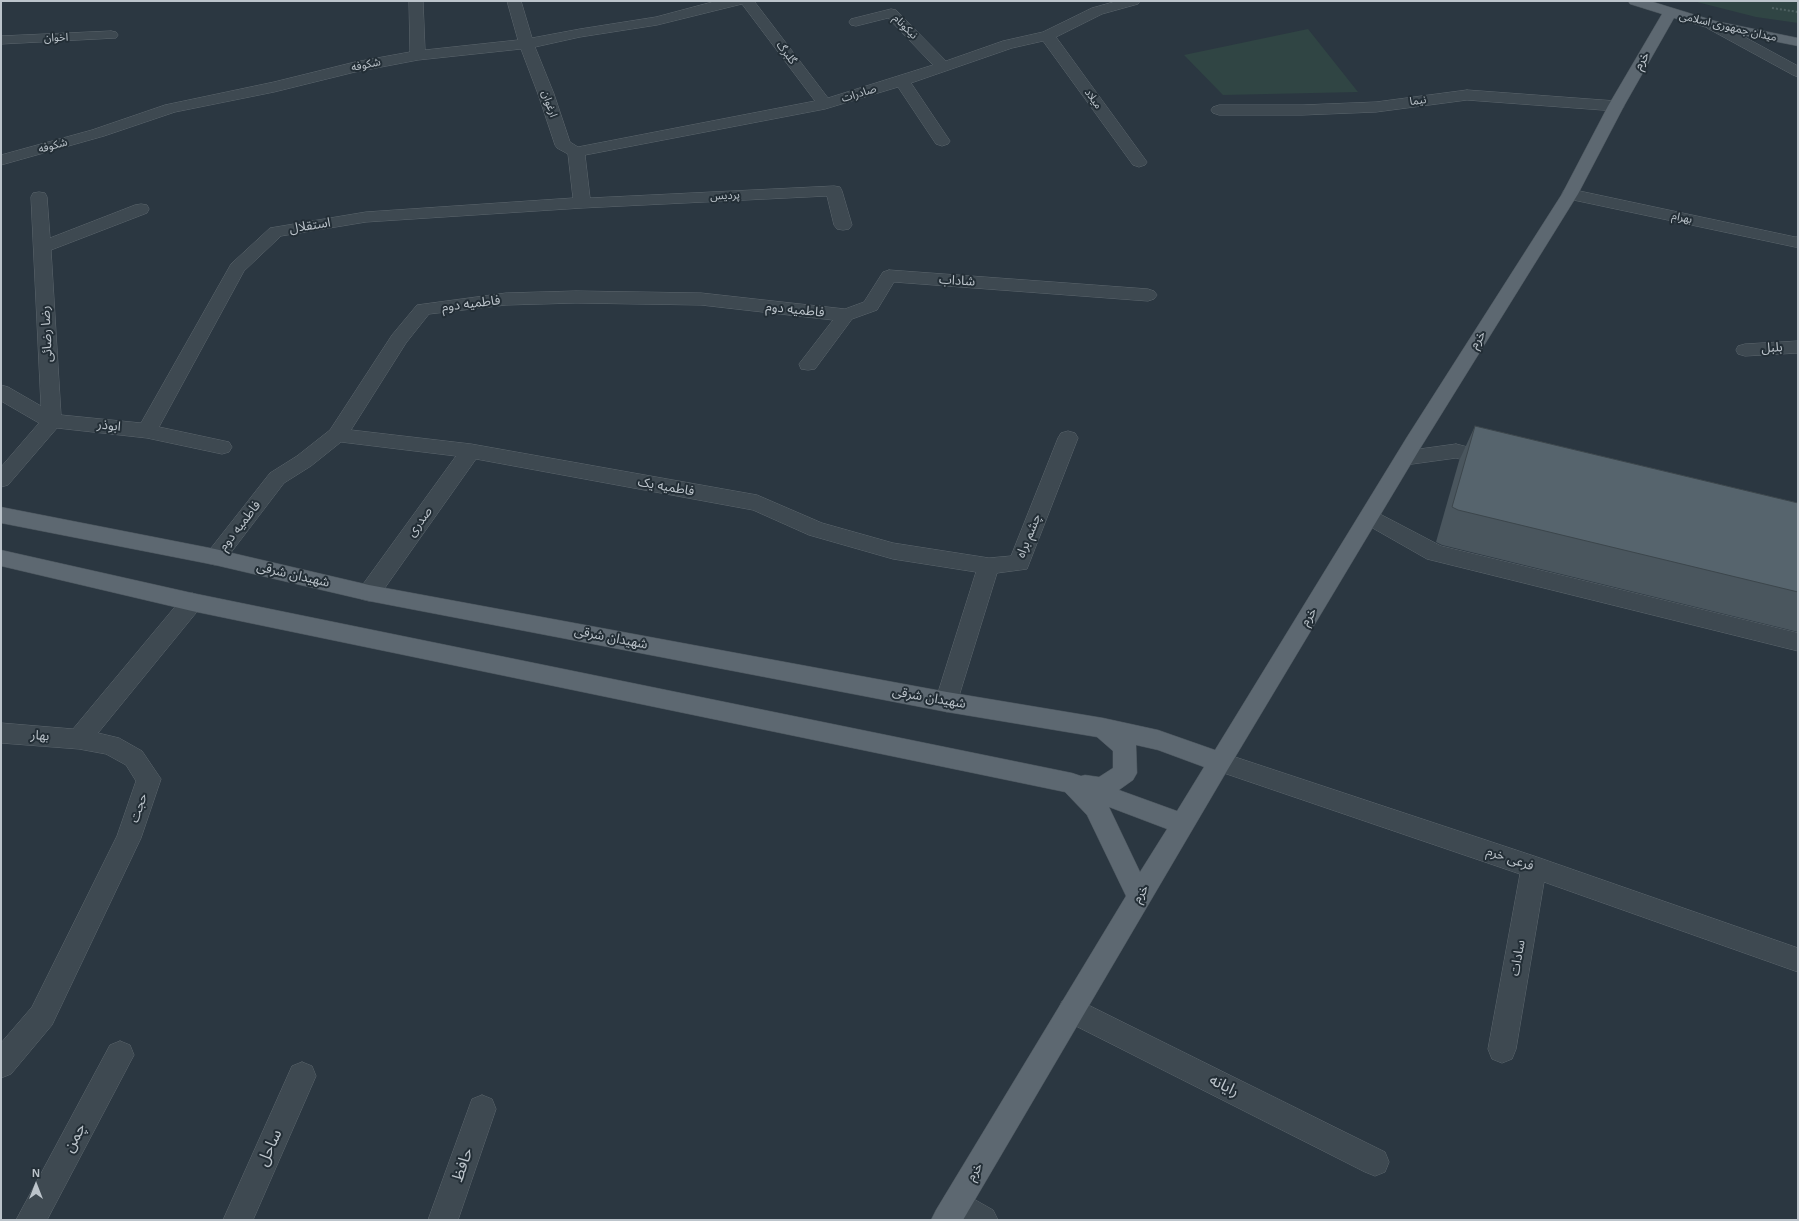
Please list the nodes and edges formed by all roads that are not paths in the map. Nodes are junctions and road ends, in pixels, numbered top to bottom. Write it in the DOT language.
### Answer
graph roads {
  1 [pos="416,1"];
  2 [pos="514,1"];
  3 [pos="737,1"];
  4 [pos="747,1"];
  5 [pos="1082,1"];
  6 [pos="1133,1"];
  7 [pos="1635,1"];
  8 [pos="716,3"];
  9 [pos="1097,11"];
  10 [pos="1670,13"];
  11 [pos="856,22"];
  12 [pos="1712,25"];
  13 [pos="111,35"];
  14 [pos="1047,36"];
  15 [pos="1,40"];
  16 [pos="1798,42"];
  17 [pos="526,44"];
  18 [pos="418,54"];
  19 [pos="944,67"];
  20 [pos="1798,72"];
  21 [pos="902,81"];
  22 [pos="825,104"];
  23 [pos="1616,106"];
  24 [pos="1219,110"];
  25 [pos="942,141"];
  26 [pos="576,152"];
  27 [pos="1,160"];
  28 [pos="1139,162"];
  29 [pos="1570,194"];
  30 [pos="39,197"];
  31 [pos="582,203"];
  32 [pos="141,209"];
  33 [pos="843,225"];
  34 [pos="1795,242"];
  35 [pos="42,247"];
  36 [pos="1148,295"];
  37 [pos="846,315"];
  38 [pos="1798,347"];
  39 [pos="1745,350"];
  40 [pos="808,364"];
  41 [pos="1,392"];
  42 [pos="52,421"];
  43 [pos="146,431"];
  44 [pos="337,436"];
  45 [pos="1068,438"];
  46 [pos="222,447"];
  47 [pos="471,451"];
  48 [pos="1405,458"];
  49 [pos="1511,464"];
  50 [pos="1,480"];
  51 [pos="1,515"];
  52 [pos="1369,517"];
  53 [pos="215,557"];
  54 [pos="1,558"];
  55 [pos="989,566"];
  56 [pos="368,593"];
  57 [pos="192,602"];
  58 [pos="1798,642"];
  59 [pos="947,702"];
  60 [pos="1103,728"];
  61 [pos="1,732"];
  62 [pos="79,739"];
  63 [pos="1220,762"];
  64 [pos="1072,783"];
  65 [pos="1183,824"];
  66 [pos="1534,867"];
  67 [pos="1139,897"];
  68 [pos="1798,960"];
  69 [pos="1072,1010"];
  70 [pos="1502,1049"];
  71 [pos="120,1055"];
  72 [pos="1,1064"];
  73 [pos="302,1076"];
  74 [pos="482,1109"];
  75 [pos="1375,1162"];
  76 [pos="951,1212"];
  77 [pos="31,1220"];
  78 [pos="238,1220"];
  79 [pos="444,1220"];
  80 [pos="983,1220"];
  1 -- 18 [label="street"];
  2 -- 17 [label="street, ارغوان"];
  3 -- 8 [label="street, شکوفه"];
  4 -- 22 [label="street, گلبرگ"];
  5 -- 9 [label="street"];
  6 -- 9 [label="street, صادرات"];
  7 -- 10 [label="main road, میدان جمهوری اسلامی"];
  8 -- 17 [label="street, شکوفه"];
  9 -- 14 [label="street, صادرات"];
  10 -- 12 [label="main road, میدان جمهوری اسلامی"];
  10 -- 23 [label="main road, خرم"];
  11 -- 19 [label="street, نیکونام"];
  12 -- 16 [label="main road, میدان جمهوری اسلامی"];
  12 -- 20 [label="street"];
  13 -- 15 [label="street, اخوان"];
  14 -- 19 [label="street, صادرات"];
  14 -- 28 [label="street, میلاد"];
  17 -- 18 [label="street, شکوفه"];
  17 -- 26 [label="street, ارغوان"];
  18 -- 27 [label="street, شکوفه"];
  19 -- 21 [label="street, صادرات"];
  21 -- 22 [label="street, صادرات"];
  21 -- 25 [label="street"];
  22 -- 26 [label="street, صادرات"];
  23 -- 24 [label="street, نیما"];
  23 -- 29 [label="main road, خرم"];
  26 -- 31 [label="street"];
  29 -- 34 [label="street, بهرام"];
  29 -- 48 [label="main road, خرم"];
  30 -- 35 [label="street, رضا رضائی"];
  31 -- 33 [label="street, پردیس"];
  31 -- 43 [label="street, استقلال"];
  32 -- 35 [label="street"];
  35 -- 42 [label="street, رضا رضائی"];
  36 -- 37 [label="street, شاداب"];
  37 -- 40 [label="street"];
  37 -- 44 [label="street, فاطمیه دوم"];
  38 -- 39 [label="street, بلبل"];
  41 -- 42 [label="street, ابوذر"];
  42 -- 43 [label="street, ابوذر"];
  42 -- 50 [label="street"];
  43 -- 46 [label="street, ابوذر"];
  44 -- 47 [label="street, فاطمیه یک"];
  44 -- 53 [label="street, فاطمیه دوم"];
  45 -- 55 [label="street, چشم براه"];
  47 -- 55 [label="street, فاطمیه یک"];
  47 -- 56 [label="street, صدری"];
  48 -- 49 [label="street"];
  48 -- 52 [label="main road, خرم"];
  51 -- 53 [label="main road, شهیدان شرقی"];
  52 -- 58 [label="street"];
  52 -- 63 [label="main road, خرم"];
  53 -- 56 [label="main road, شهیدان شرقی"];
  54 -- 57 [label="main road"];
  55 -- 59 [label="street"];
  56 -- 59 [label="main road, شهیدان شرقی"];
  57 -- 62 [label="street"];
  57 -- 64 [label="main road"];
  59 -- 60 [label="main road, شهیدان شرقی"];
  60 -- 63 [label="main road, شهیدان شرقی"];
  60 -- 64 [label="main road"];
  61 -- 62 [label="street, بهار"];
  62 -- 72 [label="street, حجت"];
  63 -- 65 [label="main road, خرم"];
  63 -- 66 [label="street, فرعی خرم"];
  64 -- 65 [label="main road"];
  64 -- 67 [label="main road"];
  65 -- 67 [label="main road, خرم"];
  66 -- 68 [label="street, فرعی خرم"];
  66 -- 70 [label="street, سادات"];
  67 -- 69 [label="main road, خرم"];
  69 -- 75 [label="street, رایانه"];
  69 -- 76 [label="main road, خرم"];
  71 -- 77 [label="street, چمن"];
  73 -- 78 [label="street, ساحل"];
  74 -- 79 [label="street, حافظ"];
  76 -- 80 [label="street"];
}
